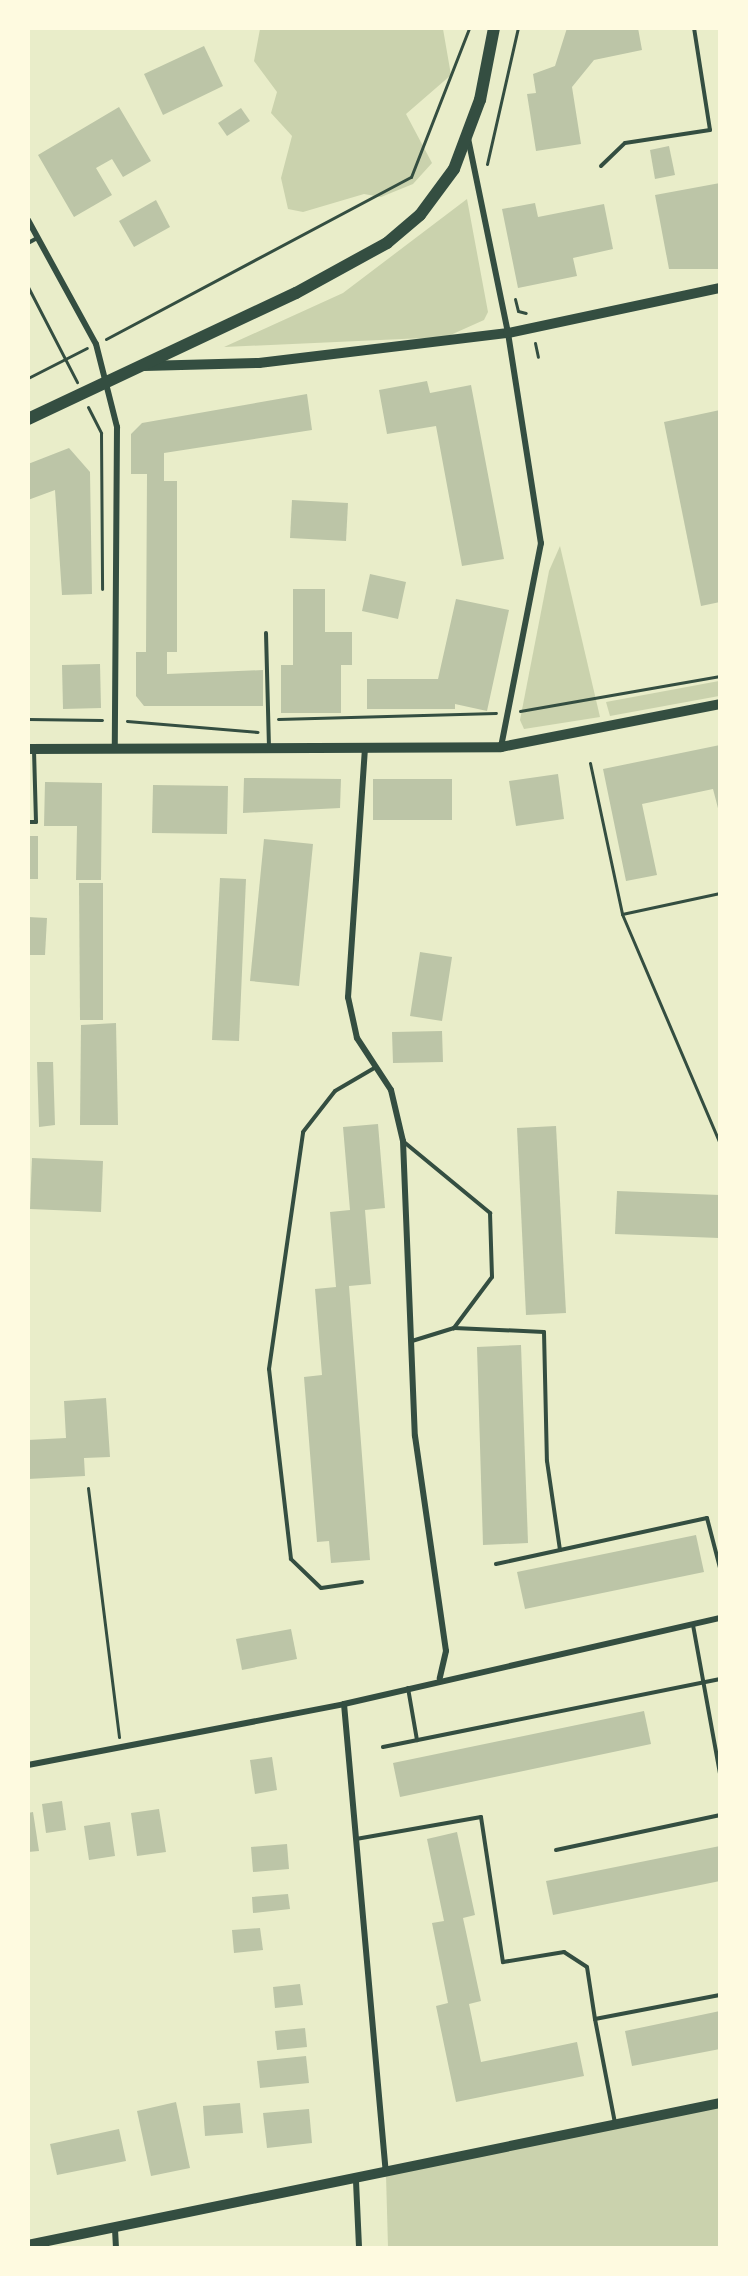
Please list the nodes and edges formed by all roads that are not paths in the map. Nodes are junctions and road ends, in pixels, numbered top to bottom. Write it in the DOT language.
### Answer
graph roads {
  1 [pos="494,28"];
  2 [pos="694,28"];
  3 [pos="468,138"];
  4 [pos="601,166"];
  5 [pos="28,220"];
  6 [pos="38,237"];
  7 [pos="28,243"];
  8 [pos="720,288"];
  9 [pos="508,333"];
  10 [pos="139,366"];
  11 [pos="108,381"];
  12 [pos="28,419"];
  13 [pos="266,633"];
  14 [pos="720,704"];
  15 [pos="501,747"];
  16 [pos="269,748"];
  17 [pos="364,748"];
  18 [pos="32,749"];
  19 [pos="115,749"];
  20 [pos="28,822"];
  21 [pos="376,1067"];
  22 [pos="403,1141"];
  23 [pos="454,1328"];
  24 [pos="411,1341"];
  25 [pos="560,1550"];
  26 [pos="496,1564"];
  27 [pos="720,1568"];
  28 [pos="362,1582"];
  29 [pos="720,1618"];
  30 [pos="693,1624"];
  31 [pos="440,1678"];
  32 [pos="720,1679"];
  33 [pos="700,1683"];
  34 [pos="408,1687"];
  35 [pos="344,1704"];
  36 [pos="417,1740"];
  37 [pos="383,1747"];
  38 [pos="28,1765"];
  39 [pos="720,1774"];
  40 [pos="720,1815"];
  41 [pos="355,1839"];
  42 [pos="556,1850"];
  43 [pos="720,1995"];
  44 [pos="595,2019"];
  45 [pos="720,2103"];
  46 [pos="615,2126"];
  47 [pos="386,2175"];
  48 [pos="356,2181"];
  49 [pos="115,2229"];
  50 [pos="28,2245"];
  51 [pos="116,2247"];
  52 [pos="359,2247"];
  1 -- 3 [label="main road"];
  2 -- 4 [label="lane"];
  3 -- 9 [label="street"];
  3 -- 10 [label="main road"];
  5 -- 6 [label="street"];
  6 -- 7 [label="lane"];
  6 -- 11 [label="street"];
  8 -- 9 [label="street"];
  9 -- 10 [label="street"];
  9 -- 15 [label="street"];
  10 -- 11 [label="main road"];
  11 -- 12 [label="main road"];
  11 -- 19 [label="street"];
  13 -- 16 [label="lane"];
  14 -- 15 [label="street"];
  15 -- 17 [label="street"];
  16 -- 17 [label="street"];
  16 -- 19 [label="street"];
  17 -- 21 [label="street"];
  18 -- 19 [label="street"];
  18 -- 20 [label="lane"];
  21 -- 22 [label="street"];
  21 -- 28 [label="lane"];
  22 -- 23 [label="lane"];
  22 -- 24 [label="street"];
  23 -- 24 [label="lane"];
  23 -- 25 [label="lane"];
  24 -- 31 [label="street"];
  25 -- 26 [label="lane"];
  25 -- 27 [label="lane"];
  29 -- 30 [label="street"];
  30 -- 31 [label="street"];
  30 -- 33 [label="lane"];
  31 -- 34 [label="street"];
  32 -- 33 [label="lane"];
  33 -- 36 [label="lane"];
  33 -- 39 [label="lane"];
  34 -- 35 [label="street"];
  34 -- 36 [label="lane"];
  35 -- 38 [label="street"];
  35 -- 41 [label="street"];
  36 -- 37 [label="lane"];
  40 -- 42 [label="lane"];
  41 -- 44 [label="lane"];
  41 -- 47 [label="street"];
  43 -- 44 [label="lane"];
  44 -- 46 [label="lane"];
  45 -- 46 [label="street"];
  46 -- 47 [label="street"];
  47 -- 48 [label="street"];
  48 -- 49 [label="street"];
  48 -- 52 [label="street"];
  49 -- 50 [label="street"];
  49 -- 51 [label="street"];
}
